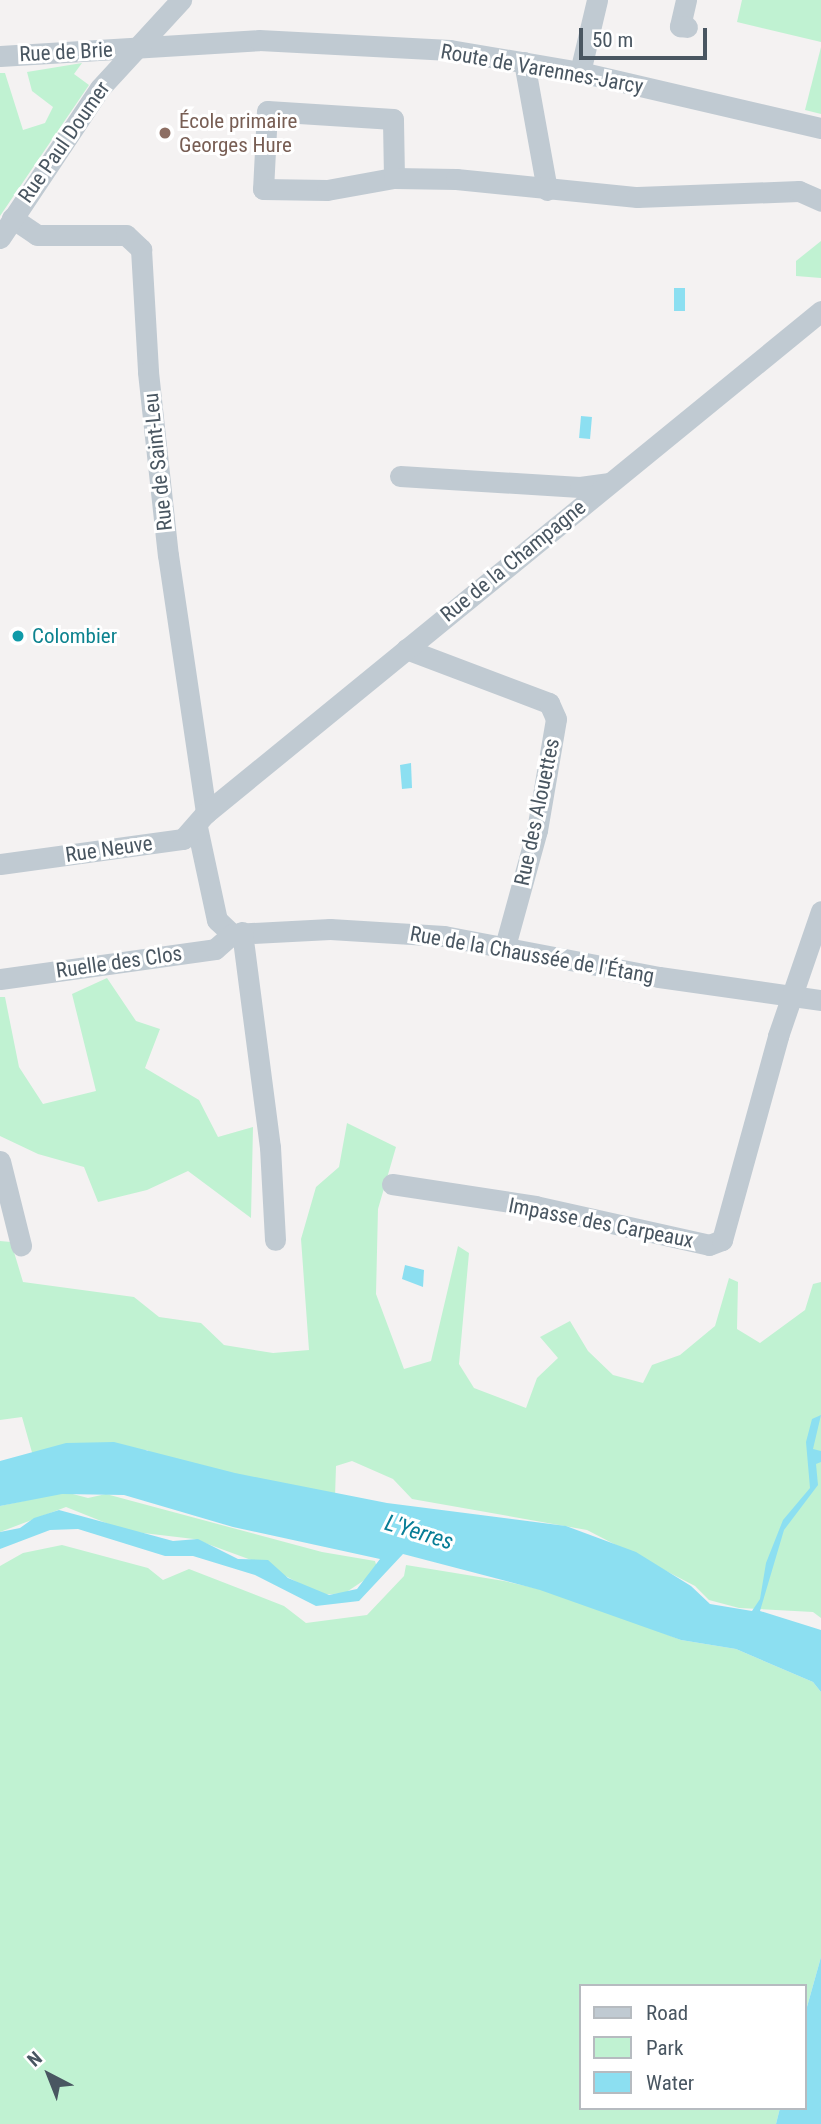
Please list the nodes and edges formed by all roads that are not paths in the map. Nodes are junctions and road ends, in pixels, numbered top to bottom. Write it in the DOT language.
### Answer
graph roads {
  1 [pos="181,0"];
  2 [pos="597,0"];
  3 [pos="685,0"];
  4 [pos="687,27"];
  5 [pos="132,48"];
  6 [pos="0,56"];
  7 [pos="524,62"];
  8 [pos="580,72"];
  9 [pos="821,128"];
  10 [pos="394,178"];
  11 [pos="547,190"];
  12 [pos="821,201"];
  13 [pos="12,218"];
  14 [pos="0,238"];
  15 [pos="821,311"];
  16 [pos="400,476"];
  17 [pos="608,483"];
  18 [pos="406,649"];
  19 [pos="202,820"];
  20 [pos="0,864"];
  21 [pos="821,911"];
  22 [pos="237,933"];
  23 [pos="505,946"];
  24 [pos="0,979"];
  25 [pos="795,995"];
  26 [pos="821,1000"];
  27 [pos="0,1161"];
  28 [pos="392,1184"];
  29 [pos="275,1240"];
  30 [pos="21,1245"];
  1 -- 5 [label="street, Rue Paul Doumer"];
  2 -- 8 [label="street"];
  3 -- 4 [label="street"];
  5 -- 6 [label="street, Rue de Brie"];
  5 -- 7 [label="street, Route de Varennes-Jarcy"];
  5 -- 13 [label="street, Rue Paul Doumer"];
  7 -- 8 [label="street, Route de Varennes-Jarcy"];
  7 -- 11 [label="street"];
  8 -- 9 [label="street, Route de Varennes-Jarcy"];
  10 -- 10 [label="street"];
  10 -- 11 [label="street"];
  11 -- 12 [label="street"];
  13 -- 14 [label="street, Rue Paul Doumer"];
  13 -- 19 [label="street, Rue de Saint-Leu"];
  15 -- 17 [label="street, Rue de la Champagne"];
  16 -- 17 [label="street"];
  17 -- 18 [label="street, Rue de la Champagne"];
  18 -- 19 [label="street, Rue de la Champagne"];
  18 -- 23 [label="street, Rue des Alouettes"];
  19 -- 20 [label="street, Rue Neuve"];
  19 -- 22 [label="street"];
  21 -- 25 [label="street"];
  22 -- 23 [label="street, Rue de la Chaussée de l'Étang"];
  22 -- 24 [label="street, Ruelle des Clos"];
  22 -- 29 [label="street"];
  23 -- 25 [label="street, Rue de la Chaussée de l'Étang"];
  25 -- 26 [label="street, Rue de la Chaussée de l'Étang"];
  25 -- 28 [label="street, Impasse des Carpeaux"];
  27 -- 30 [label="street"];
}
